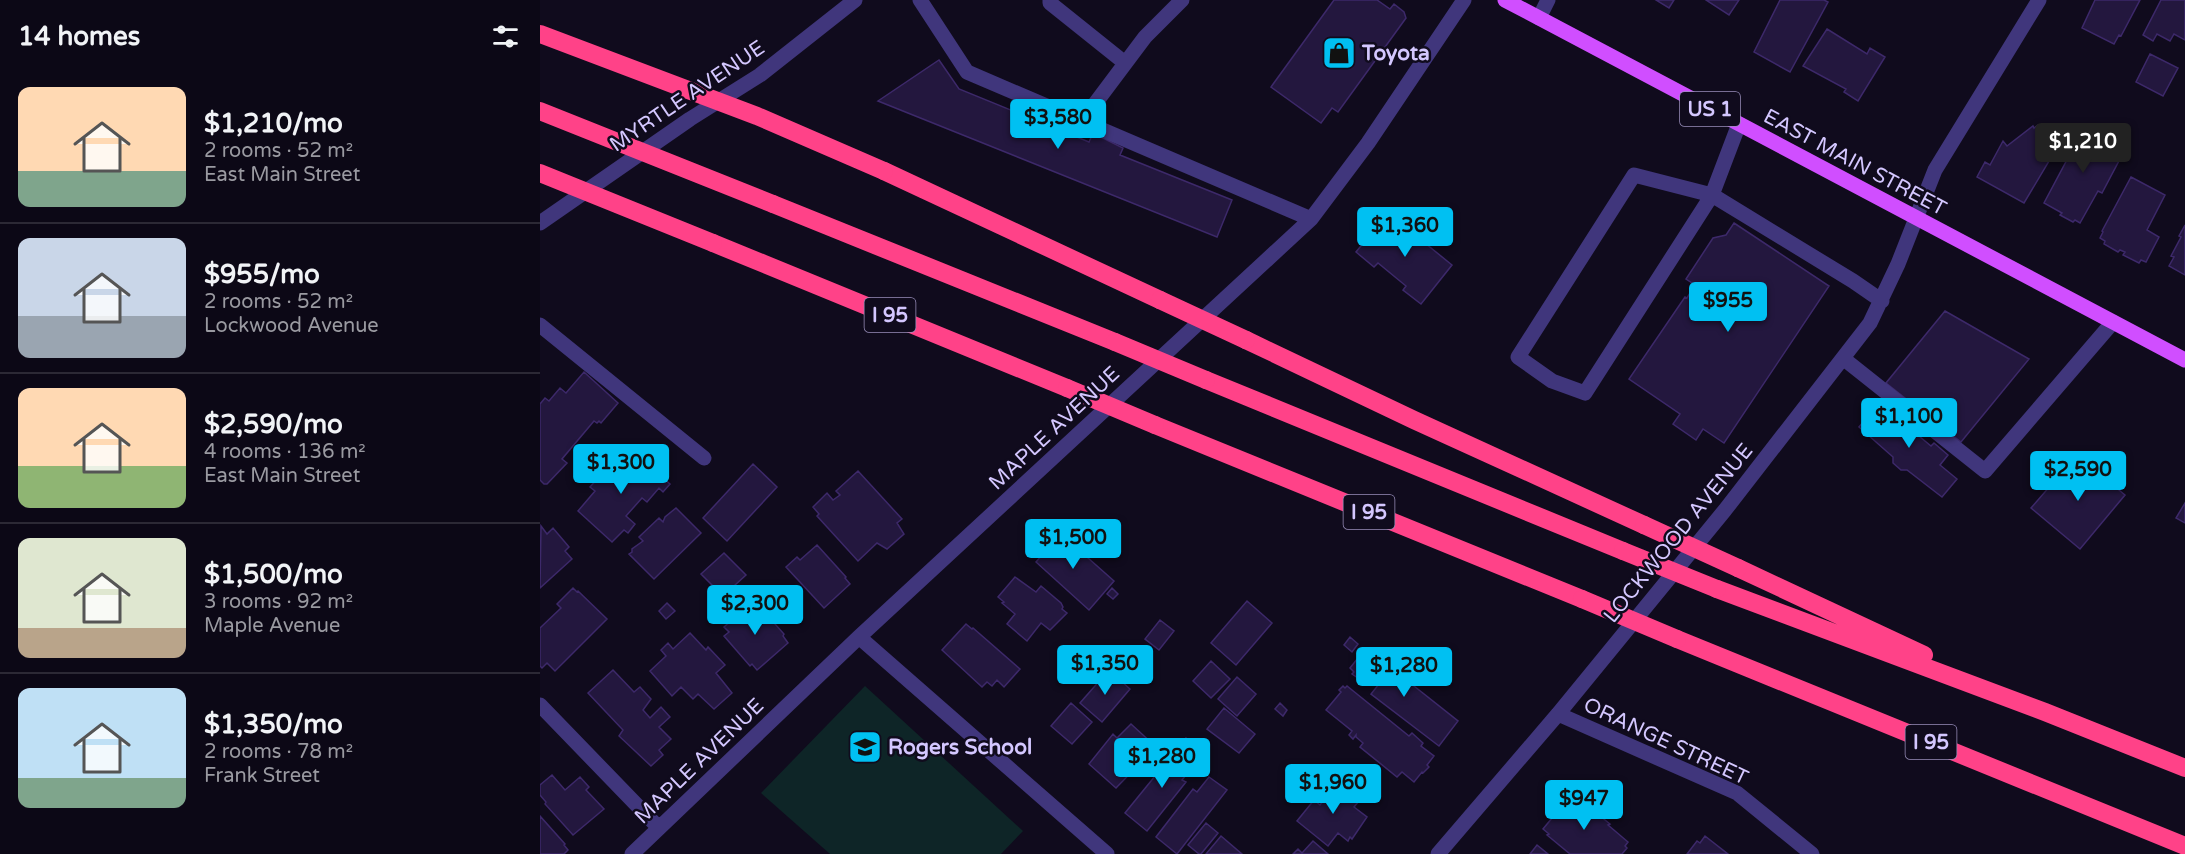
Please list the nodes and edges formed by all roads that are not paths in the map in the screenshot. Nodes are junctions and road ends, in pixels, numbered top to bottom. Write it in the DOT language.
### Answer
graph roads {
  1 [pos="855,0"];
  2 [pos="920,0"];
  3 [pos="1050,0"];
  4 [pos="1182,0"];
  5 [pos="1464,0"];
  6 [pos="1505,0"];
  7 [pos="1548,0"];
  8 [pos="2039,0"];
  9 [pos="1539,18"];
  10 [pos="540,33"];
  11 [pos="1125,63"];
  12 [pos="540,111"];
  13 [pos="1082,121"];
  14 [pos="1739,124"];
  15 [pos="540,173"];
  16 [pos="1712,195"];
  17 [pos="1915,217"];
  18 [pos="1311,219"];
  19 [pos="540,223"];
  20 [pos="1882,301"];
  21 [pos="2113,322"];
  22 [pos="540,324"];
  23 [pos="1844,359"];
  24 [pos="2185,360"];
  25 [pos="704,458"];
  26 [pos="859,637"];
  27 [pos="540,705"];
  28 [pos="2045,712"];
  29 [pos="1558,714"];
  30 [pos="2185,768"];
  31 [pos="659,828"];
  32 [pos="2185,846"];
  33 [pos="632,854"];
  34 [pos="1107,854"];
  35 [pos="1438,854"];
  36 [pos="1812,854"];
  1 -- 19 [label="street, MYRTLE AVENUE"];
  2 -- 13 [label="street"];
  3 -- 11 [label="street"];
  4 -- 11 [label="street"];
  5 -- 18 [label="street, MAPLE AVENUE"];
  6 -- 9 [label="main road, EAST MAIN STREET / US 1"];
  7 -- 9 [label="street"];
  8 -- 17 [label="street, LOCKWOOD AVENUE"];
  9 -- 14 [label="main road, EAST MAIN STREET / US 1"];
  10 -- 28 [label="highway, bridge"];
  11 -- 13 [label="street"];
  12 -- 28 [label="highway, bridge"];
  13 -- 18 [label="street"];
  14 -- 16 [label="street"];
  14 -- 17 [label="main road, EAST MAIN STREET / US 1"];
  15 -- 32 [label="highway, I 95, bridge"];
  16 -- 16 [label="street"];
  16 -- 20 [label="street"];
  17 -- 20 [label="street, LOCKWOOD AVENUE"];
  17 -- 21 [label="main road, EAST MAIN STREET / US 1"];
  18 -- 26 [label="street, MAPLE AVENUE"];
  20 -- 23 [label="street, LOCKWOOD AVENUE"];
  21 -- 23 [label="street"];
  21 -- 24 [label="main road, EAST MAIN STREET / US 1"];
  22 -- 25 [label="street"];
  23 -- 29 [label="street, LOCKWOOD AVENUE"];
  26 -- 31 [label="street, MAPLE AVENUE"];
  26 -- 34 [label="street"];
  27 -- 31 [label="street"];
  28 -- 30 [label="highway"];
  29 -- 35 [label="street, LOCKWOOD AVENUE"];
  29 -- 36 [label="street, ORANGE STREET"];
  31 -- 33 [label="street, MAPLE AVENUE"];
}
